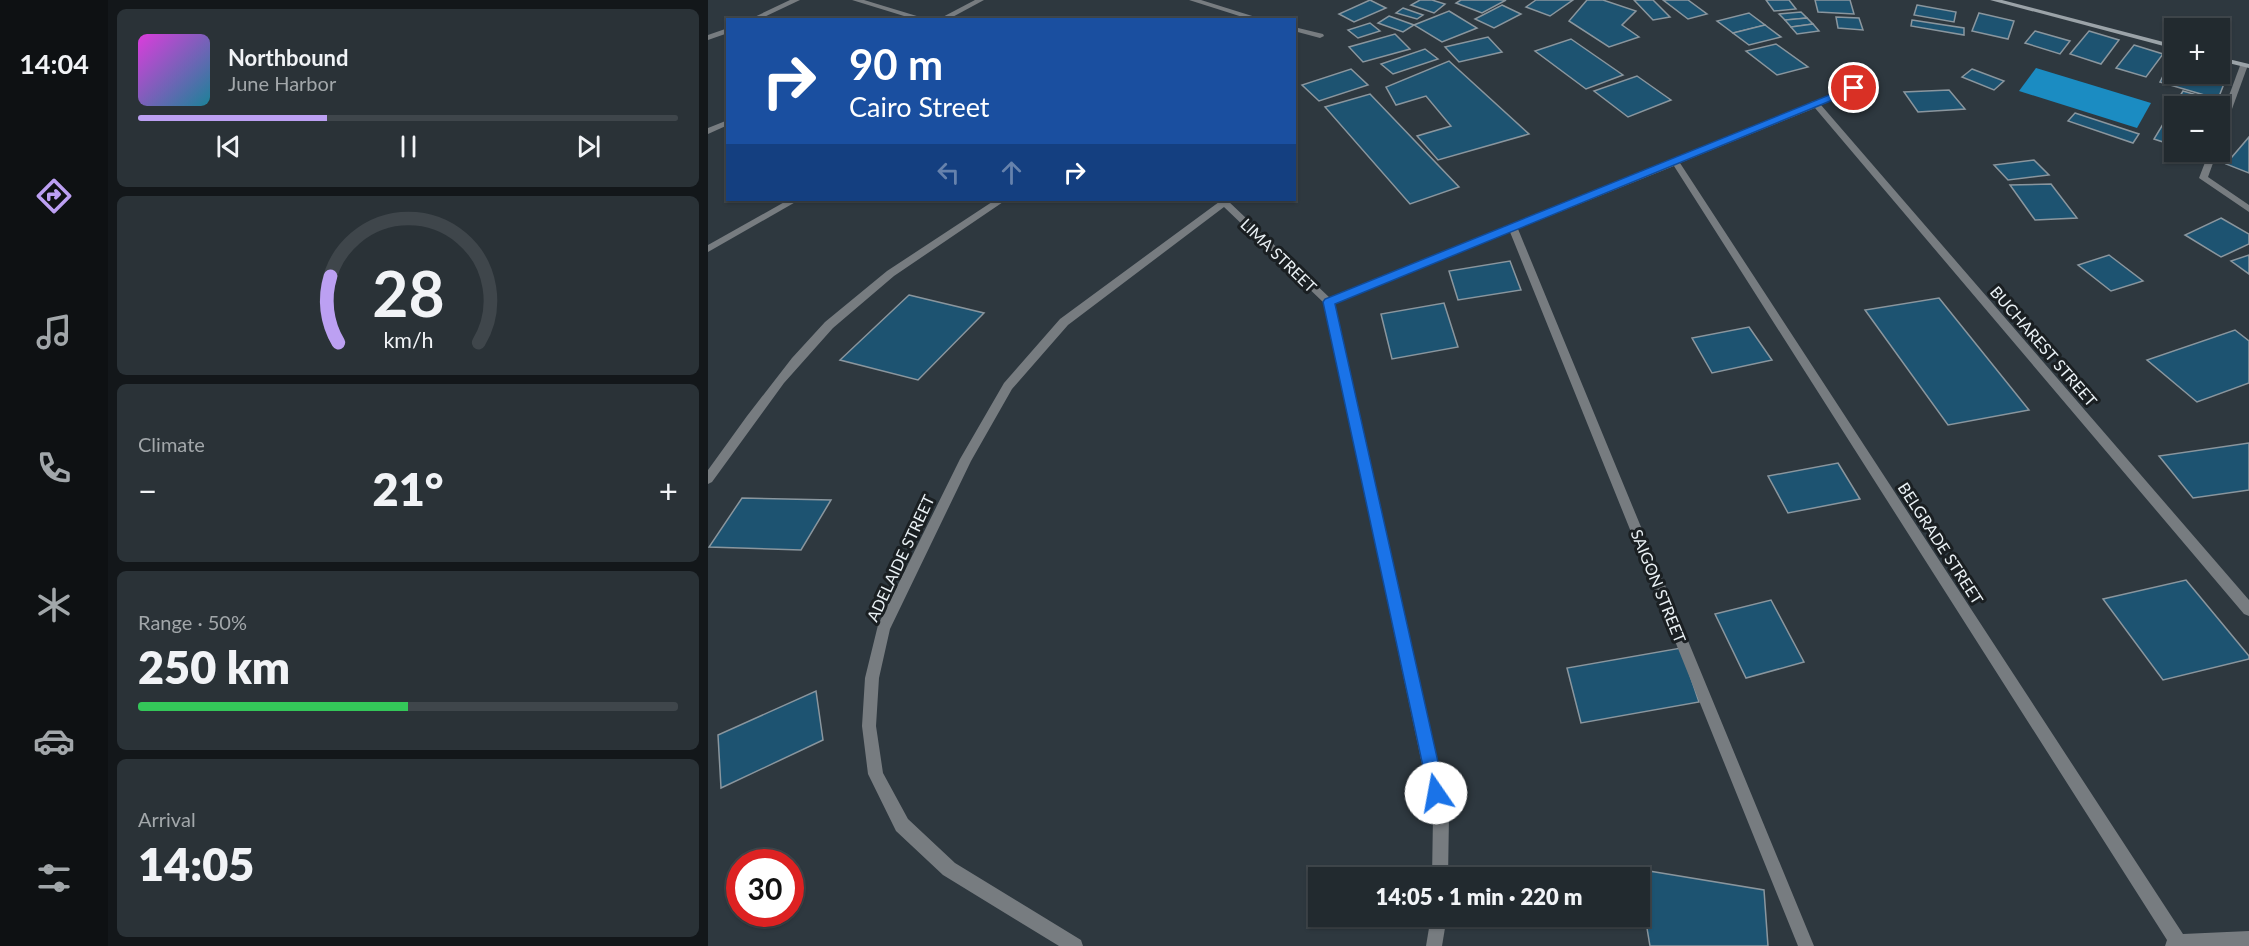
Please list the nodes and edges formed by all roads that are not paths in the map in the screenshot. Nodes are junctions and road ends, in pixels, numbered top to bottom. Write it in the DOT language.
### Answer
graph roads {
  1 [pos="796,0"];
  2 [pos="856,0"];
  3 [pos="980,0"];
  4 [pos="1193,0"];
  5 [pos="1994,0"];
  6 [pos="756,18"];
  7 [pos="920,18"];
  8 [pos="944,18"];
  9 [pos="1255,18"];
  10 [pos="1296,29"];
  11 [pos="726,31"];
  12 [pos="1320,36"];
  13 [pos="708,38"];
  14 [pos="2164,44"];
  15 [pos="2230,62"];
  16 [pos="2247,66"];
  17 [pos="1874,81"];
  18 [pos="1815,103"];
  19 [pos="2230,107"];
  20 [pos="726,123"];
  21 [pos="708,131"];
  22 [pos="1675,161"];
  23 [pos="2209,162"];
  24 [pos="793,201"];
  25 [pos="999,201"];
  26 [pos="1223,201"];
  27 [pos="2249,209"];
  28 [pos="1513,227"];
  29 [pos="708,249"];
  30 [pos="1329,302"];
  31 [pos="708,479"];
  32 [pos="2249,610"];
  33 [pos="1440,867"];
  34 [pos="1437,927"];
  35 [pos="2249,939"];
  36 [pos="2176,945"];
  37 [pos="1075,946"];
  38 [pos="1434,946"];
  39 [pos="1806,946"];
  1 -- 6 [label="street"];
  2 -- 7 [label="street"];
  3 -- 8 [label="street"];
  4 -- 9 [label="street"];
  5 -- 14 [label="main road"];
  10 -- 12 [label="street"];
  11 -- 13 [label="street"];
  15 -- 16 [label="main road"];
  16 -- 19 [label="street"];
  17 -- 18 [label="street"];
  18 -- 22 [label="street"];
  18 -- 32 [label="street, BUCHAREST STREET"];
  20 -- 21 [label="street"];
  22 -- 28 [label="street"];
  22 -- 36 [label="street, BELGRADE STREET"];
  23 -- 27 [label="street"];
  24 -- 29 [label="street"];
  25 -- 31 [label="street"];
  26 -- 30 [label="street, LIMA STREET"];
  26 -- 37 [label="street, ADELAIDE STREET"];
  28 -- 30 [label="street"];
  28 -- 39 [label="street, SAIGON STREET"];
  30 -- 33 [label="street, LIMA STREET"];
  34 -- 38 [label="street"];
  35 -- 36 [label="street"];
}
